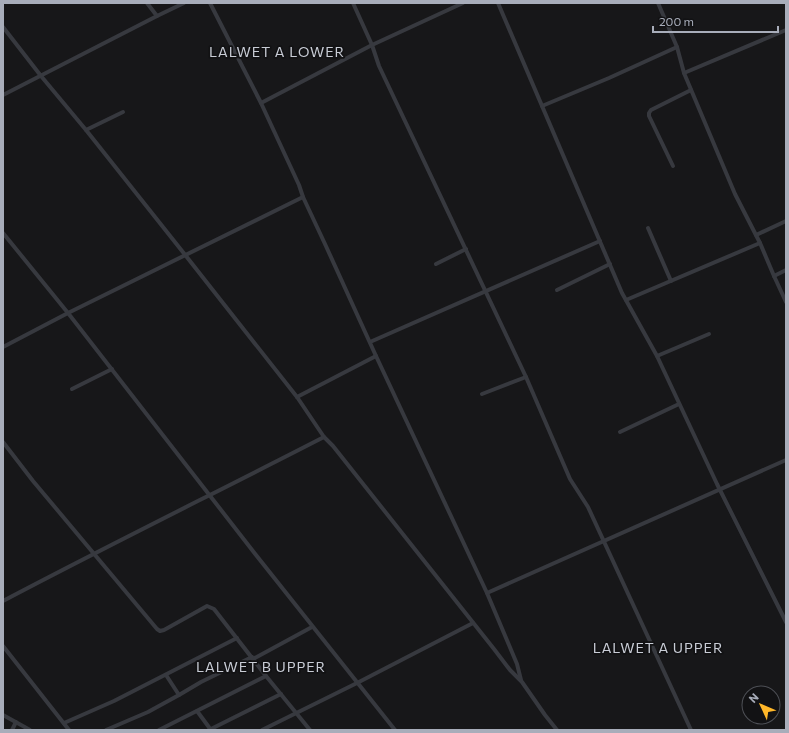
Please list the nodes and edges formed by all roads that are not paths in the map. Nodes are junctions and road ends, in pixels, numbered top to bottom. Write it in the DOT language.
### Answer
graph roads {
  1 [pos="147,3"];
  2 [pos="184,3"];
  3 [pos="210,3"];
  4 [pos="353,3"];
  5 [pos="463,3"];
  6 [pos="498,3"];
  7 [pos="658,3"];
  8 [pos="157,16"];
  9 [pos="3,27"];
  10 [pos="786,30"];
  11 [pos="372,45"];
  12 [pos="677,47"];
  13 [pos="684,73"];
  14 [pos="41,76"];
  15 [pos="691,90"];
  16 [pos="3,95"];
  17 [pos="261,103"];
  18 [pos="542,106"];
  19 [pos="123,112"];
  20 [pos="86,130"];
  21 [pos="673,166"];
  22 [pos="303,197"];
  23 [pos="786,221"];
  24 [pos="648,228"];
  25 [pos="3,233"];
  26 [pos="756,235"];
  27 [pos="600,240"];
  28 [pos="760,243"];
  29 [pos="466,249"];
  30 [pos="186,256"];
  31 [pos="436,264"];
  32 [pos="610,264"];
  33 [pos="786,270"];
  34 [pos="774,276"];
  35 [pos="671,281"];
  36 [pos="557,290"];
  37 [pos="485,292"];
  38 [pos="626,300"];
  39 [pos="786,302"];
  40 [pos="68,313"];
  41 [pos="709,334"];
  42 [pos="370,342"];
  43 [pos="3,347"];
  44 [pos="376,356"];
  45 [pos="657,356"];
  46 [pos="112,369"];
  47 [pos="526,377"];
  48 [pos="72,389"];
  49 [pos="482,394"];
  50 [pos="297,397"];
  51 [pos="679,404"];
  52 [pos="620,432"];
  53 [pos="324,437"];
  54 [pos="3,442"];
  55 [pos="786,460"];
  56 [pos="720,489"];
  57 [pos="210,496"];
  58 [pos="603,541"];
  59 [pos="93,554"];
  60 [pos="487,593"];
  61 [pos="3,601"];
  62 [pos="786,622"];
  63 [pos="473,623"];
  64 [pos="312,627"];
  65 [pos="237,638"];
  66 [pos="3,646"];
  67 [pos="253,658"];
  68 [pos="166,675"];
  69 [pos="266,676"];
  70 [pos="357,682"];
  71 [pos="522,682"];
  72 [pos="281,694"];
  73 [pos="179,695"];
  74 [pos="197,711"];
  75 [pos="296,713"];
  76 [pos="3,715"];
  77 [pos="16,722"];
  78 [pos="64,723"];
  79 [pos="12,730"];
  80 [pos="30,730"];
  81 [pos="69,730"];
  82 [pos="106,730"];
  83 [pos="159,730"];
  84 [pos="210,730"];
  85 [pos="262,730"];
  86 [pos="310,730"];
  87 [pos="395,730"];
  88 [pos="558,730"];
  89 [pos="691,730"];
  1 -- 8 [label="street"];
  2 -- 8 [label="street"];
  3 -- 17 [label="street"];
  4 -- 11 [label="street"];
  5 -- 11 [label="street"];
  6 -- 18 [label="street"];
  7 -- 12 [label="street"];
  8 -- 14 [label="street"];
  9 -- 14 [label="street"];
  10 -- 13 [label="street"];
  11 -- 17 [label="street"];
  11 -- 29 [label="street"];
  12 -- 13 [label="street"];
  12 -- 18 [label="street"];
  13 -- 15 [label="street"];
  14 -- 16 [label="street"];
  14 -- 20 [label="street"];
  15 -- 21 [label="street"];
  15 -- 26 [label="street"];
  17 -- 22 [label="street"];
  18 -- 27 [label="street"];
  19 -- 20 [label="street"];
  20 -- 30 [label="street"];
  22 -- 30 [label="street"];
  22 -- 42 [label="street"];
  23 -- 26 [label="street"];
  24 -- 35 [label="street"];
  25 -- 40 [label="street"];
  26 -- 28 [label="street"];
  27 -- 32 [label="street"];
  27 -- 37 [label="street"];
  28 -- 34 [label="street"];
  28 -- 35 [label="street"];
  29 -- 31 [label="street"];
  29 -- 37 [label="street"];
  30 -- 40 [label="street"];
  30 -- 50 [label="street"];
  32 -- 36 [label="street"];
  32 -- 38 [label="street"];
  33 -- 34 [label="street"];
  34 -- 39 [label="street"];
  35 -- 38 [label="street"];
  37 -- 42 [label="street"];
  37 -- 47 [label="street"];
  38 -- 45 [label="street"];
  40 -- 43 [label="street"];
  40 -- 46 [label="street"];
  41 -- 45 [label="street"];
  42 -- 44 [label="street"];
  44 -- 50 [label="street"];
  44 -- 60 [label="street"];
  45 -- 51 [label="street"];
  46 -- 48 [label="street"];
  46 -- 57 [label="street"];
  47 -- 49 [label="street"];
  47 -- 58 [label="street"];
  50 -- 53 [label="street"];
  51 -- 52 [label="street"];
  51 -- 56 [label="street"];
  53 -- 57 [label="street"];
  53 -- 63 [label="street"];
  54 -- 59 [label="street"];
  55 -- 56 [label="street"];
  56 -- 58 [label="street"];
  56 -- 62 [label="street"];
  57 -- 59 [label="street"];
  57 -- 64 [label="street"];
  58 -- 60 [label="street"];
  58 -- 89 [label="street"];
  59 -- 61 [label="street"];
  59 -- 65 [label="street"];
  60 -- 71 [label="street"];
  63 -- 70 [label="street"];
  63 -- 71 [label="street"];
  64 -- 67 [label="street"];
  64 -- 70 [label="street"];
  65 -- 67 [label="street"];
  65 -- 68 [label="street"];
  66 -- 78 [label="street"];
  67 -- 69 [label="street"];
  67 -- 73 [label="street"];
  68 -- 73 [label="street"];
  68 -- 78 [label="street"];
  69 -- 72 [label="street"];
  69 -- 74 [label="street"];
  70 -- 75 [label="street"];
  70 -- 87 [label="street"];
  71 -- 88 [label="street"];
  72 -- 75 [label="street"];
  72 -- 84 [label="street"];
  73 -- 82 [label="street"];
  74 -- 83 [label="street"];
  74 -- 84 [label="street"];
  75 -- 85 [label="street"];
  75 -- 86 [label="street"];
  76 -- 77 [label="street"];
  77 -- 79 [label="street"];
  77 -- 80 [label="street"];
  78 -- 81 [label="street"];
}
